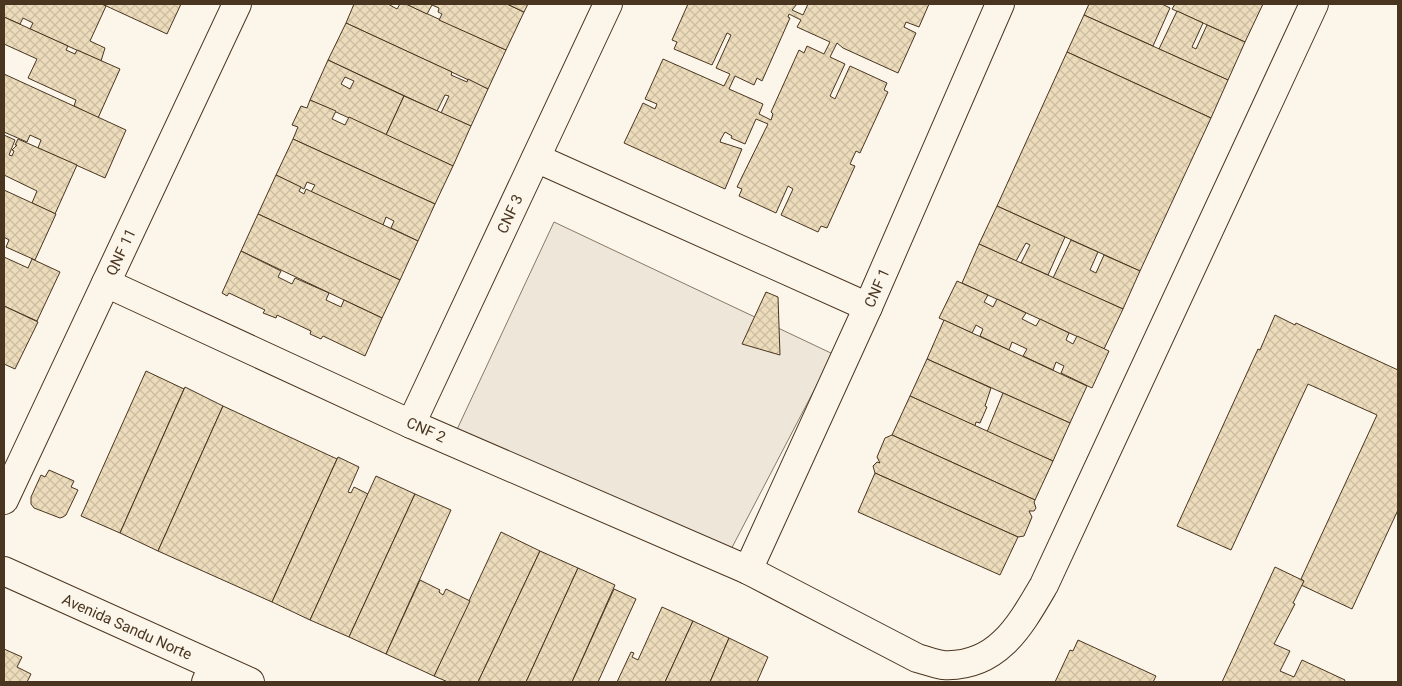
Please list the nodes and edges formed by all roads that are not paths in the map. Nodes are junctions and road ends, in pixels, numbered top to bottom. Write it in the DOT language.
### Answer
graph roads {
  1 [pos="237,4"];
  2 [pos="608,4"];
  3 [pos="1000,4"];
  4 [pos="1314,4"];
  5 [pos="536,158"];
  6 [pos="106,283"];
  7 [pos="868,307"];
  8 [pos="412,424"];
  9 [pos="4,500"];
  10 [pos="748,570"];
  11 [pos="4,572"];
  12 [pos="210,674"];
  13 [pos="250,682"];
  1 -- 6 [label="street, QNF 11"];
  2 -- 5 [label="street, CNF 3"];
  3 -- 7 [label="street, CNF 1"];
  4 -- 10 [label="street, CNF 2"];
  5 -- 7 [label="street"];
  5 -- 8 [label="street, CNF 3"];
  6 -- 8 [label="street, CNF 2"];
  6 -- 9 [label="street, QNF 11"];
  7 -- 10 [label="street, CNF 1"];
  8 -- 10 [label="street, CNF 2"];
  11 -- 12 [label="street, Avenida Sandu Norte"];
  12 -- 13 [label="street, Avenida Sandu Norte"];
}
